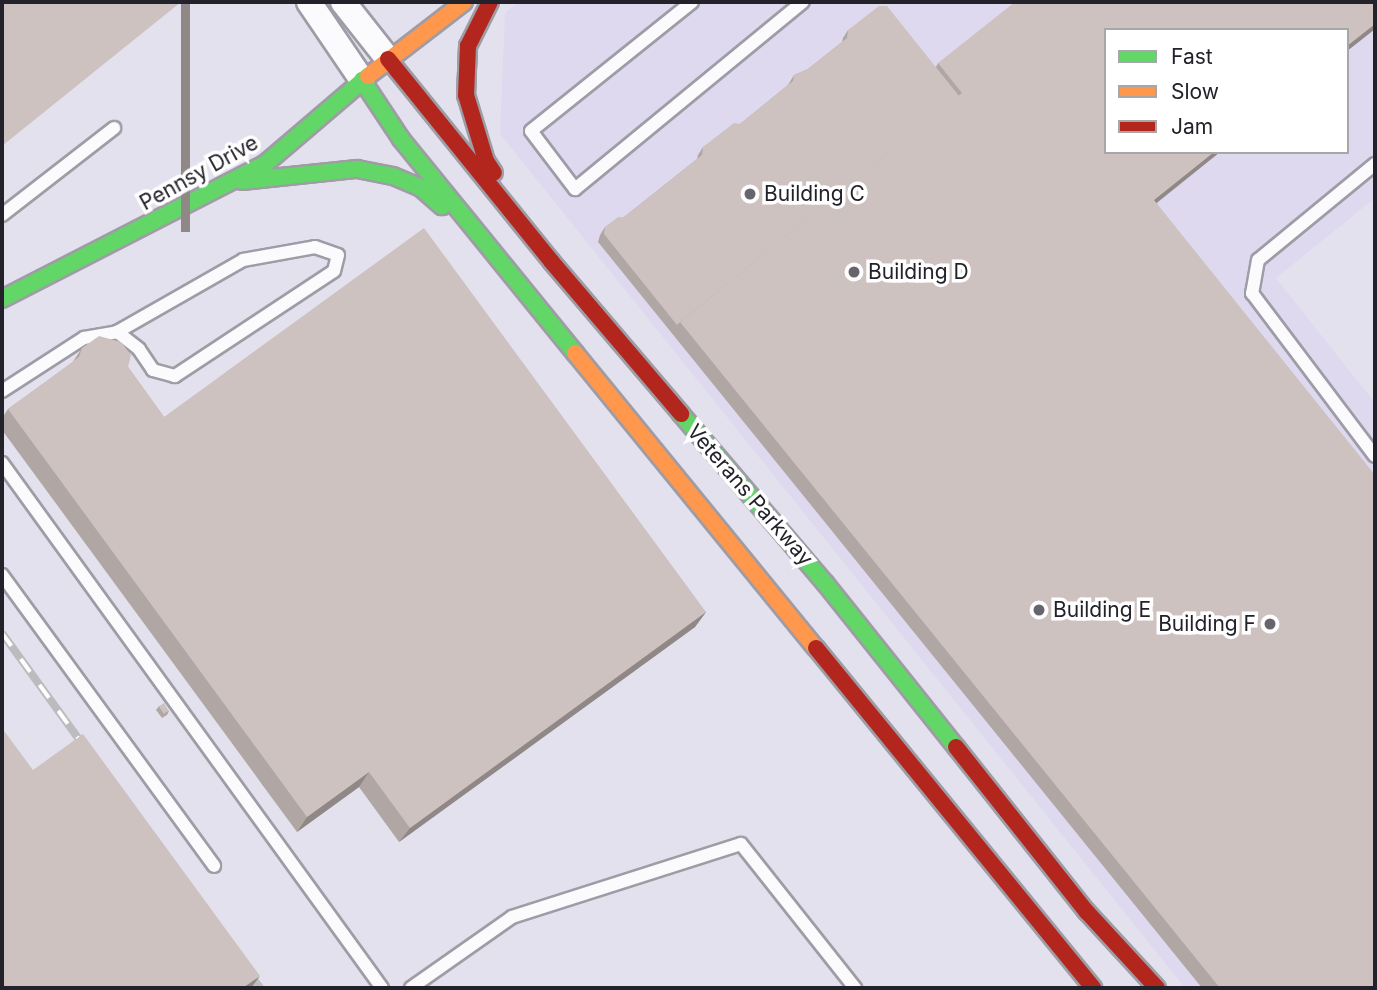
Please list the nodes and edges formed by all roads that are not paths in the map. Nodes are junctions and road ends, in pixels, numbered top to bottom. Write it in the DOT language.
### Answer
graph roads {
  1 [pos="309,2"];
  2 [pos="343,2"];
  3 [pos="464,2"];
  4 [pos="491,2"];
  5 [pos="692,2"];
  6 [pos="803,2"];
  7 [pos="388,59"];
  8 [pos="362,80"];
  9 [pos="114,128"];
  10 [pos="1375,164"];
  11 [pos="235,182"];
  12 [pos="2,215"];
  13 [pos="479,233"];
  14 [pos="551,261"];
  15 [pos="2,299"];
  16 [pos="117,332"];
  17 [pos="2,391"];
  18 [pos="1375,456"];
  19 [pos="2,463"];
  20 [pos="2,575"];
  21 [pos="214,866"];
  22 [pos="382,988"];
  23 [pos="411,988"];
  24 [pos="855,988"];
  25 [pos="1093,988"];
  26 [pos="1157,988"];
  1 -- 8 [label="street"];
  2 -- 7 [label="street, Veterans Parkway"];
  3 -- 7 [label="main road, Pennsy Drive"];
  4 -- 14 [label="main road"];
  5 -- 6 [label="lane"];
  7 -- 8 [label="main road, Pennsy Drive"];
  7 -- 14 [label="main road, Veterans Parkway"];
  8 -- 11 [label="main road, Pennsy Drive"];
  8 -- 13 [label="main road"];
  9 -- 12 [label="lane"];
  10 -- 18 [label="lane"];
  11 -- 13 [label="main road"];
  11 -- 15 [label="main road, Pennsy Drive"];
  13 -- 25 [label="main road"];
  14 -- 26 [label="main road, Veterans Parkway"];
  16 -- 16 [label="lane"];
  16 -- 17 [label="lane"];
  19 -- 22 [label="lane"];
  20 -- 21 [label="lane"];
  23 -- 24 [label="lane"];
}
